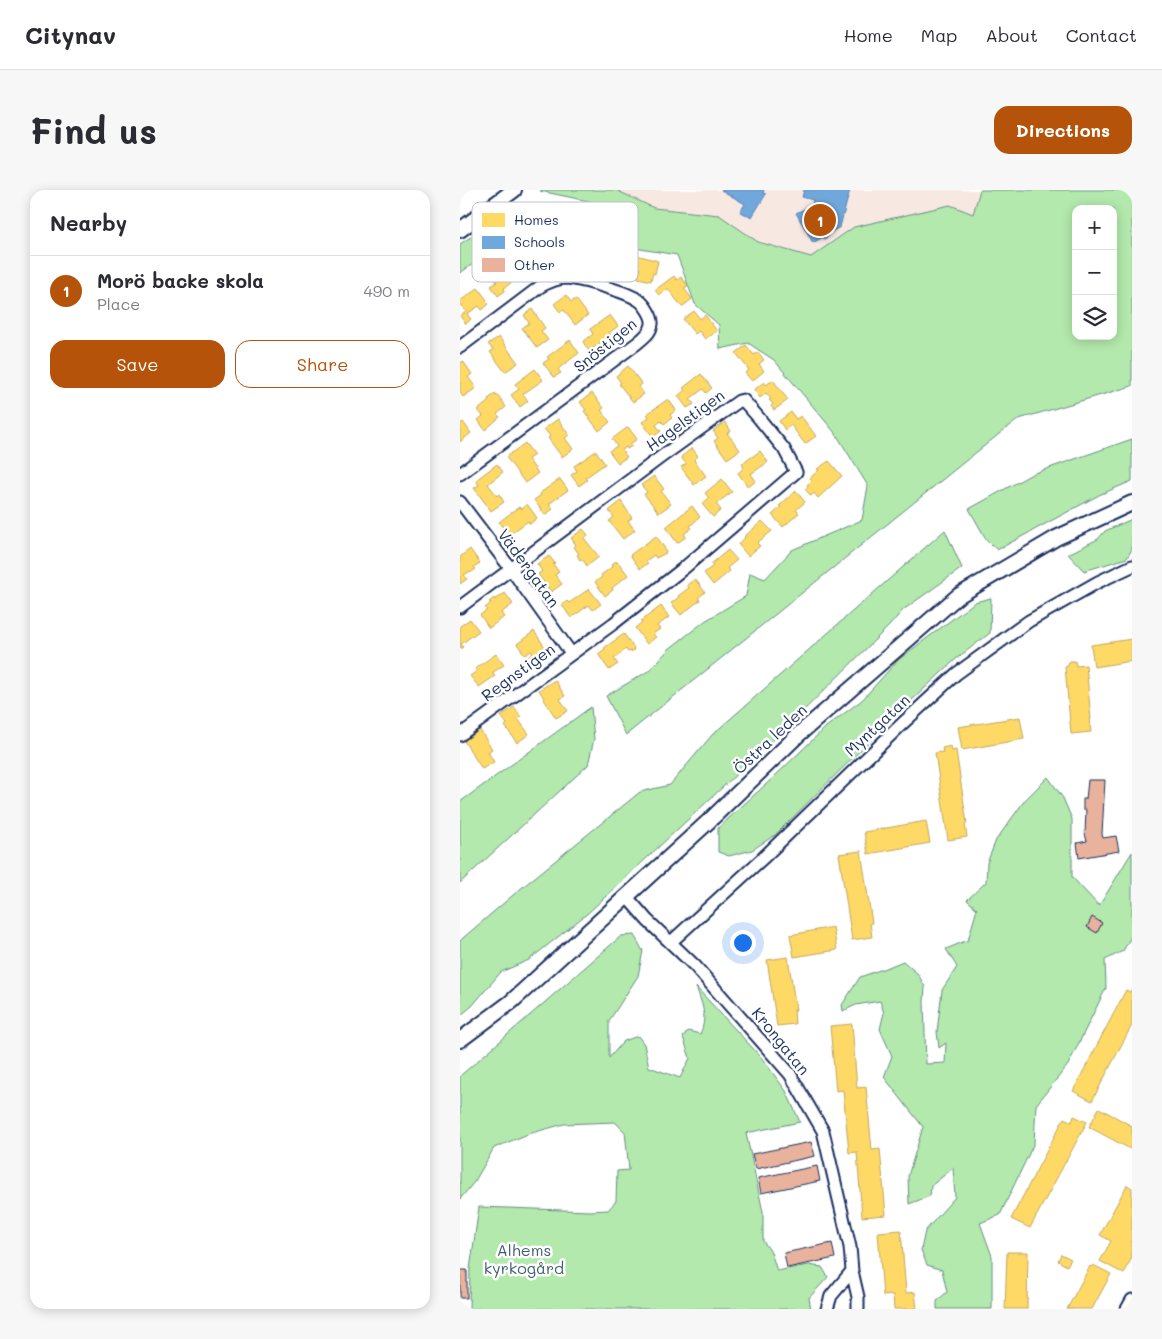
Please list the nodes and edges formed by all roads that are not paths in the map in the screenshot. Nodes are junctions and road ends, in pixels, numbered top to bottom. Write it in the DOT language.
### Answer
graph roads {
  1 [pos="514,190"];
  2 [pos="498,202"];
  3 [pos="472,221"];
  4 [pos="460,230"];
  5 [pos="550,282"];
  6 [pos="584,282"];
  7 [pos="460,347"];
  8 [pos="460,474"];
  9 [pos="460,502"];
  10 [pos="1132,503"];
  11 [pos="1132,566"];
  12 [pos="511,569"];
  13 [pos="460,607"];
  14 [pos="571,653"];
  15 [pos="460,735"];
  16 [pos="627,897"];
  17 [pos="671,942"];
  18 [pos="460,1040"];
  19 [pos="852,1271"];
  20 [pos="1132,1300"];
  21 [pos="827,1309"];
  22 [pos="858,1309"];
  23 [pos="1127,1309"];
  1 -- 2 [label="street"];
  3 -- 4 [label="street"];
  5 -- 7 [label="street, Snöstigen"];
  6 -- 8 [label="street, Snöstigen"];
  9 -- 12 [label="street, Vädergatan"];
  10 -- 16 [label="street, Östra leden"];
  11 -- 17 [label="street, Myntgatan"];
  12 -- 13 [label="street"];
  12 -- 14 [label="street, Vädergatan"];
  12 -- 14 [label="street, Hagelstigen"];
  14 -- 15 [label="street, Regnstigen"];
  16 -- 17 [label="street, Krongatan"];
  16 -- 18 [label="street, Östra leden"];
  17 -- 19 [label="street, Krongatan"];
  19 -- 21 [label="street"];
  19 -- 22 [label="street, Krongatan"];
  20 -- 23 [label="street"];
}
